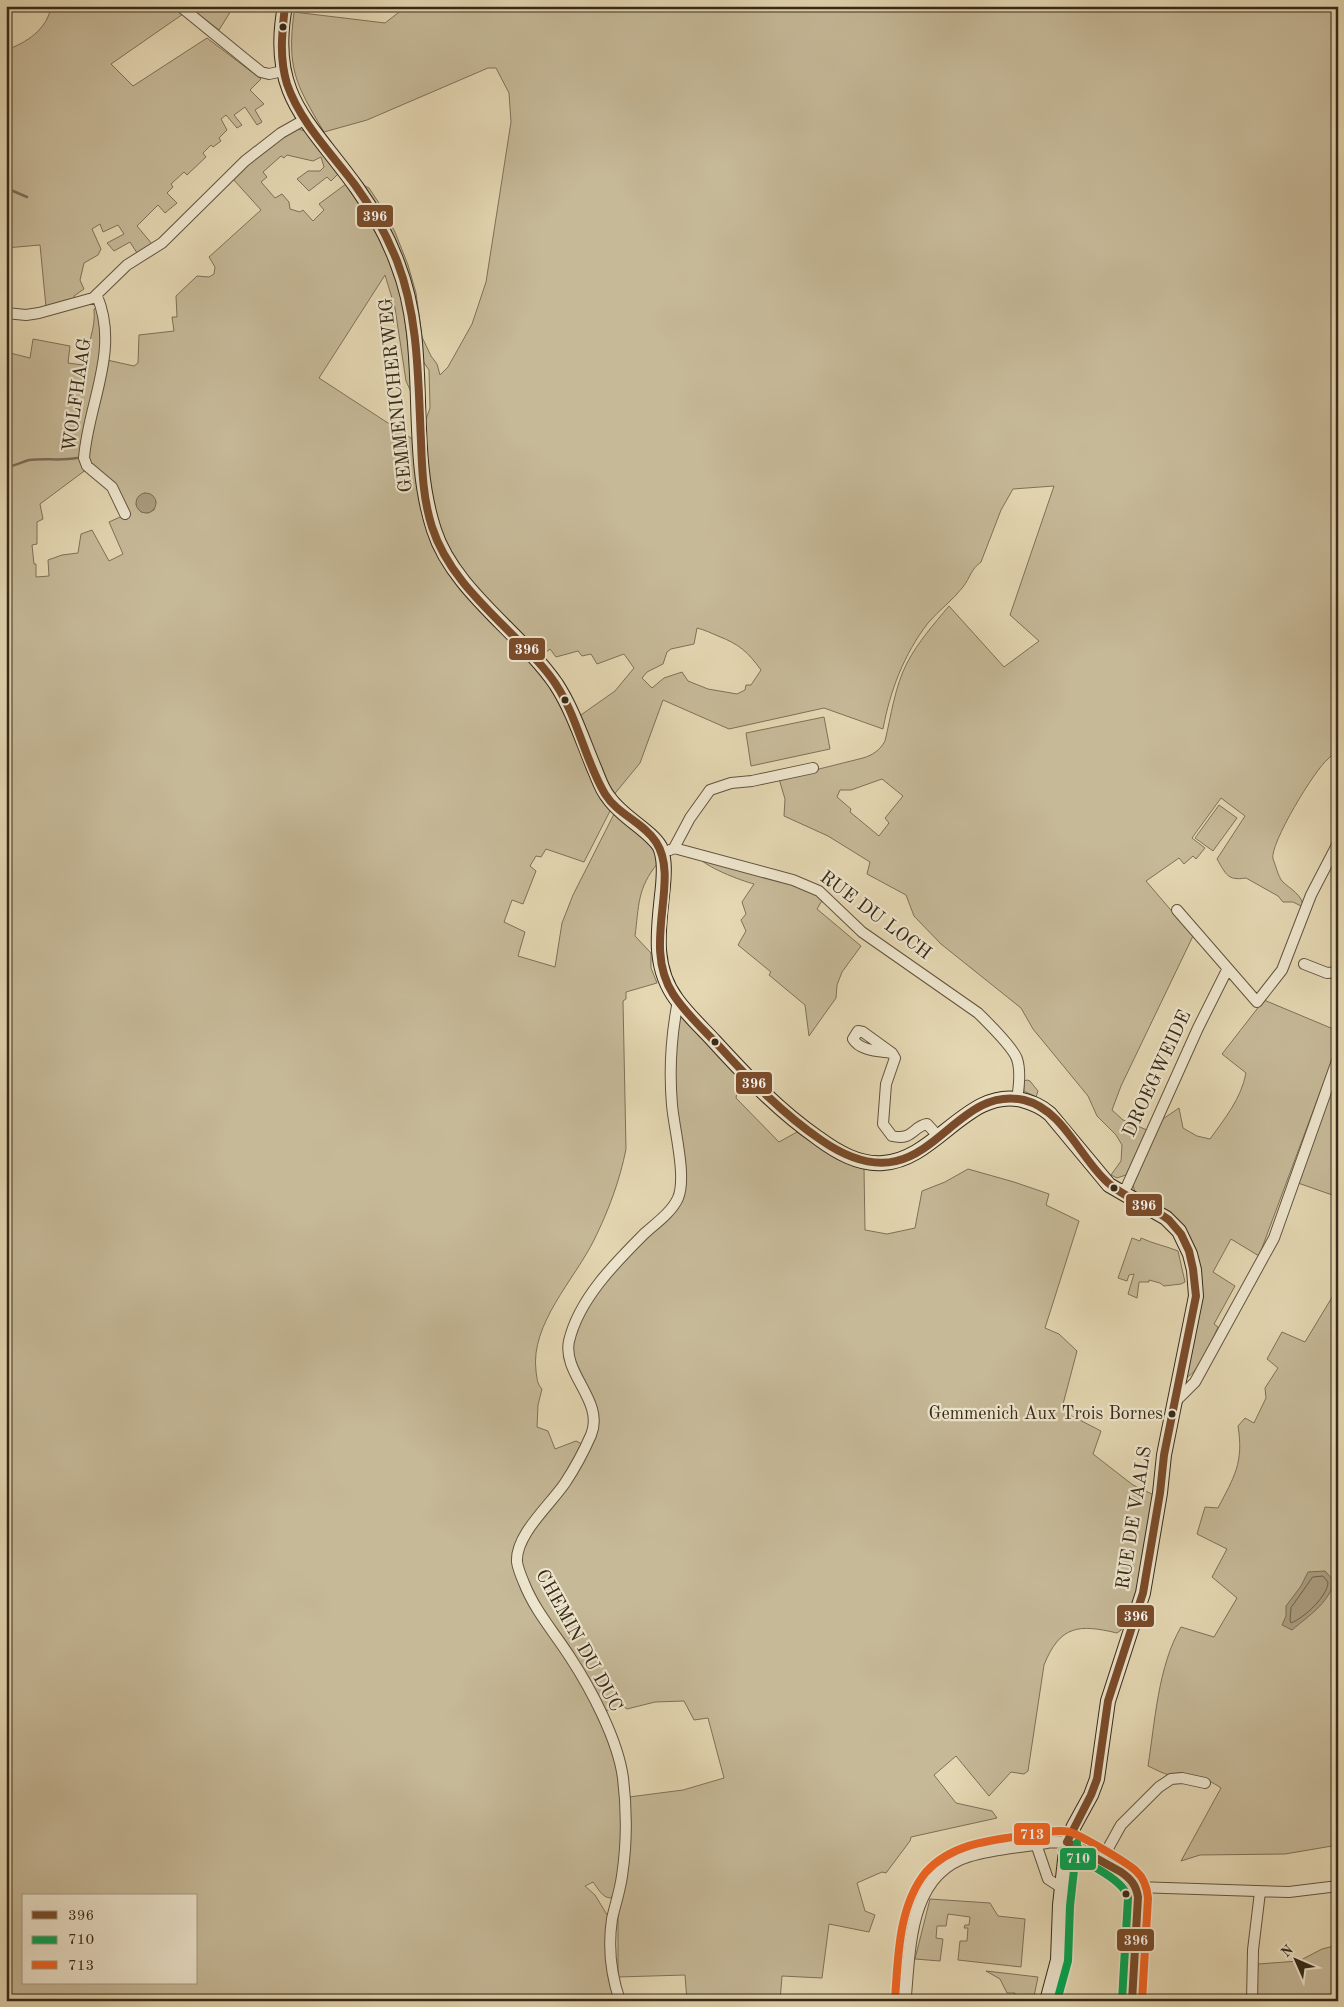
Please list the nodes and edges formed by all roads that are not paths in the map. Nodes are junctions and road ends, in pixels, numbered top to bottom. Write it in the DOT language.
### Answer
graph roads {
  1 [pos="180,6"];
  2 [pos="285,6"];
  3 [pos="283,71"];
  4 [pos="304,120"];
  5 [pos="97,296"];
  6 [pos="6,313"];
  7 [pos="126,514"];
  8 [pos="813,768"];
  9 [pos="1338,843"];
  10 [pos="668,850"];
  11 [pos="1178,910"];
  12 [pos="1304,964"];
  13 [pos="1227,970"];
  14 [pos="1338,972"];
  15 [pos="678,1001"];
  16 [pos="892,1053"];
  17 [pos="1338,1058"];
  18 [pos="1016,1099"];
  19 [pos="939,1137"];
  20 [pos="1121,1192"];
  21 [pos="1174,1403"];
  22 [pos="1205,1783"];
  23 [pos="1067,1842"];
  24 [pos="1036,1844"];
  25 [pos="1101,1861"];
  26 [pos="1338,1886"];
  27 [pos="1136,1887"];
  28 [pos="1062,1888"];
  29 [pos="1260,1892"];
  30 [pos="620,2001"];
  31 [pos="905,2001"];
  32 [pos="1047,2001"];
  33 [pos="1132,2001"];
  34 [pos="1252,2001"];
  1 -- 3 [label="street"];
  2 -- 3 [label="main road"];
  3 -- 4 [label="main road"];
  4 -- 5 [label="street"];
  4 -- 10 [label="main road, GEMMENICHERWEG"];
  5 -- 6 [label="street"];
  5 -- 7 [label="street, WOLFHAAG"];
  8 -- 10 [label="street"];
  9 -- 13 [label="street"];
  10 -- 15 [label="main road, RUE DE VAALS"];
  10 -- 18 [label="street, RUE DU LOCH"];
  11 -- 13 [label="street"];
  12 -- 14 [label="street"];
  13 -- 20 [label="street, DROEGWEIDE"];
  15 -- 19 [label="main road, RUE DE VAALS"];
  15 -- 30 [label="street, CHEMIN DU DUC"];
  16 -- 19 [label="street"];
  17 -- 21 [label="street"];
  18 -- 19 [label="main road, RUE DE VAALS"];
  18 -- 20 [label="main road, RUE DE VAALS"];
  20 -- 21 [label="main road, RUE DE VAALS"];
  21 -- 23 [label="main road, RUE DE VAALS"];
  22 -- 25 [label="street"];
  23 -- 24 [label="street"];
  23 -- 25 [label="street"];
  23 -- 28 [label="main road, RUE DE VAALS"];
  24 -- 28 [label="street"];
  24 -- 31 [label="street"];
  25 -- 27 [label="street"];
  26 -- 29 [label="street"];
  27 -- 29 [label="street"];
  27 -- 33 [label="street"];
  28 -- 32 [label="main road, RUE DE VAALS"];
  29 -- 34 [label="street"];
}
